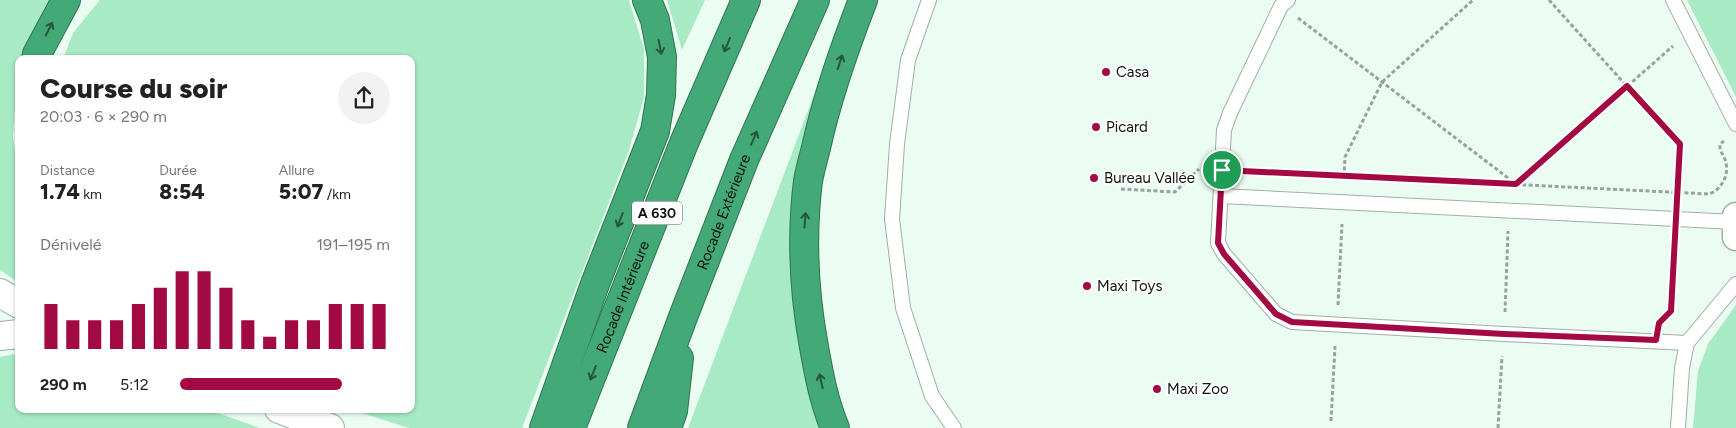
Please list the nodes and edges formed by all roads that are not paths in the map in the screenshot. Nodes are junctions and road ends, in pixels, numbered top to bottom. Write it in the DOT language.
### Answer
graph roads {
  1 [pos="66,0"];
  2 [pos="647,0"];
  3 [pos="746,0"];
  4 [pos="815,0"];
  5 [pos="863,0"];
  6 [pos="929,0"];
  7 [pos="1673,0"];
  8 [pos="1285,3"];
  9 [pos="36,55"];
  10 [pos="1736,124"];
  11 [pos="1221,196"];
  12 [pos="1736,225"];
  13 [pos="1736,284"];
  14 [pos="0,293"];
  15 [pos="15,302"];
  16 [pos="683,317"];
  17 [pos="15,334"];
  18 [pos="0,336"];
  19 [pos="1687,343"];
  20 [pos="290,413"];
  21 [pos="330,428"];
  22 [pos="544,428"];
  23 [pos="571,428"];
  24 [pos="642,428"];
  25 [pos="667,428"];
  26 [pos="835,428"];
  27 [pos="954,428"];
  28 [pos="1678,428"];
  9 -- 1 [label="highway, one-way"];
  2 -- 22 [label="highway, one-way"];
  3 -- 23 [label="highway, Rocade Intérieure / A 630, one-way"];
  16 -- 4 [label="highway, Rocade Extérieure, one-way"];
  26 -- 5 [label="highway, one-way"];
  6 -- 27 [label="lane"];
  7 -- 10 [label="lane"];
  8 -- 11 [label="lane"];
  11 -- 12 [label="lane"];
  11 -- 19 [label="lane"];
  13 -- 19 [label="lane"];
  14 -- 15 [label="main road"];
  16 -- 24 [label="highway, Rocade Extérieure"];
  16 -- 25 [label="highway"];
  17 -- 18 [label="main road"];
  19 -- 28 [label="lane"];
  20 -- 21 [label="main road"];
}
